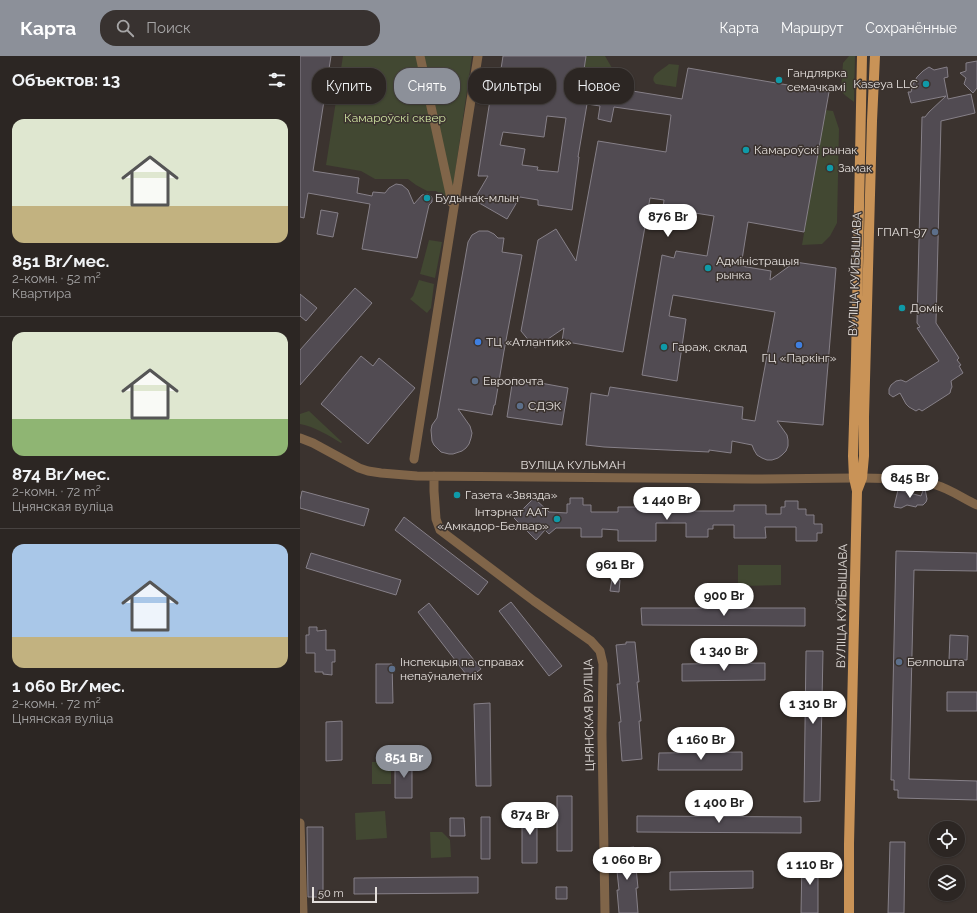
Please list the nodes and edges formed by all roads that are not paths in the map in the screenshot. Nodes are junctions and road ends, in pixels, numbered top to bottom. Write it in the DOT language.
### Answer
graph roads {
  1 [pos="420,56"];
  2 [pos="478,56"];
  3 [pos="862,56"];
  4 [pos="876,56"];
  5 [pos="454,209"];
  6 [pos="300,438"];
  7 [pos="414,459"];
  8 [pos="434,476"];
  9 [pos="858,478"];
  10 [pos="977,506"];
  11 [pos="300,823"];
  12 [pos="303,913"];
  13 [pos="605,913"];
  14 [pos="850,913"];
  1 -- 5 [label="street"];
  2 -- 5 [label="street"];
  3 -- 9 [label="main road, ВУЛІЦА КУЙБЫШАВА"];
  4 -- 9 [label="main road, ВУЛІЦА КУЙБЫШАВА"];
  5 -- 7 [label="street"];
  6 -- 8 [label="street, ВУЛІЦА КУЛЬМАН"];
  8 -- 9 [label="street, ВУЛІЦА КУЛЬМАН"];
  8 -- 13 [label="street, ЦНЯНСКАЯ ВУЛІЦА"];
  9 -- 10 [label="street, ВУЛІЦА КУЛЬМАН"];
  9 -- 14 [label="main road, ВУЛІЦА КУЙБЫШАВА"];
  11 -- 12 [label="street"];
}
